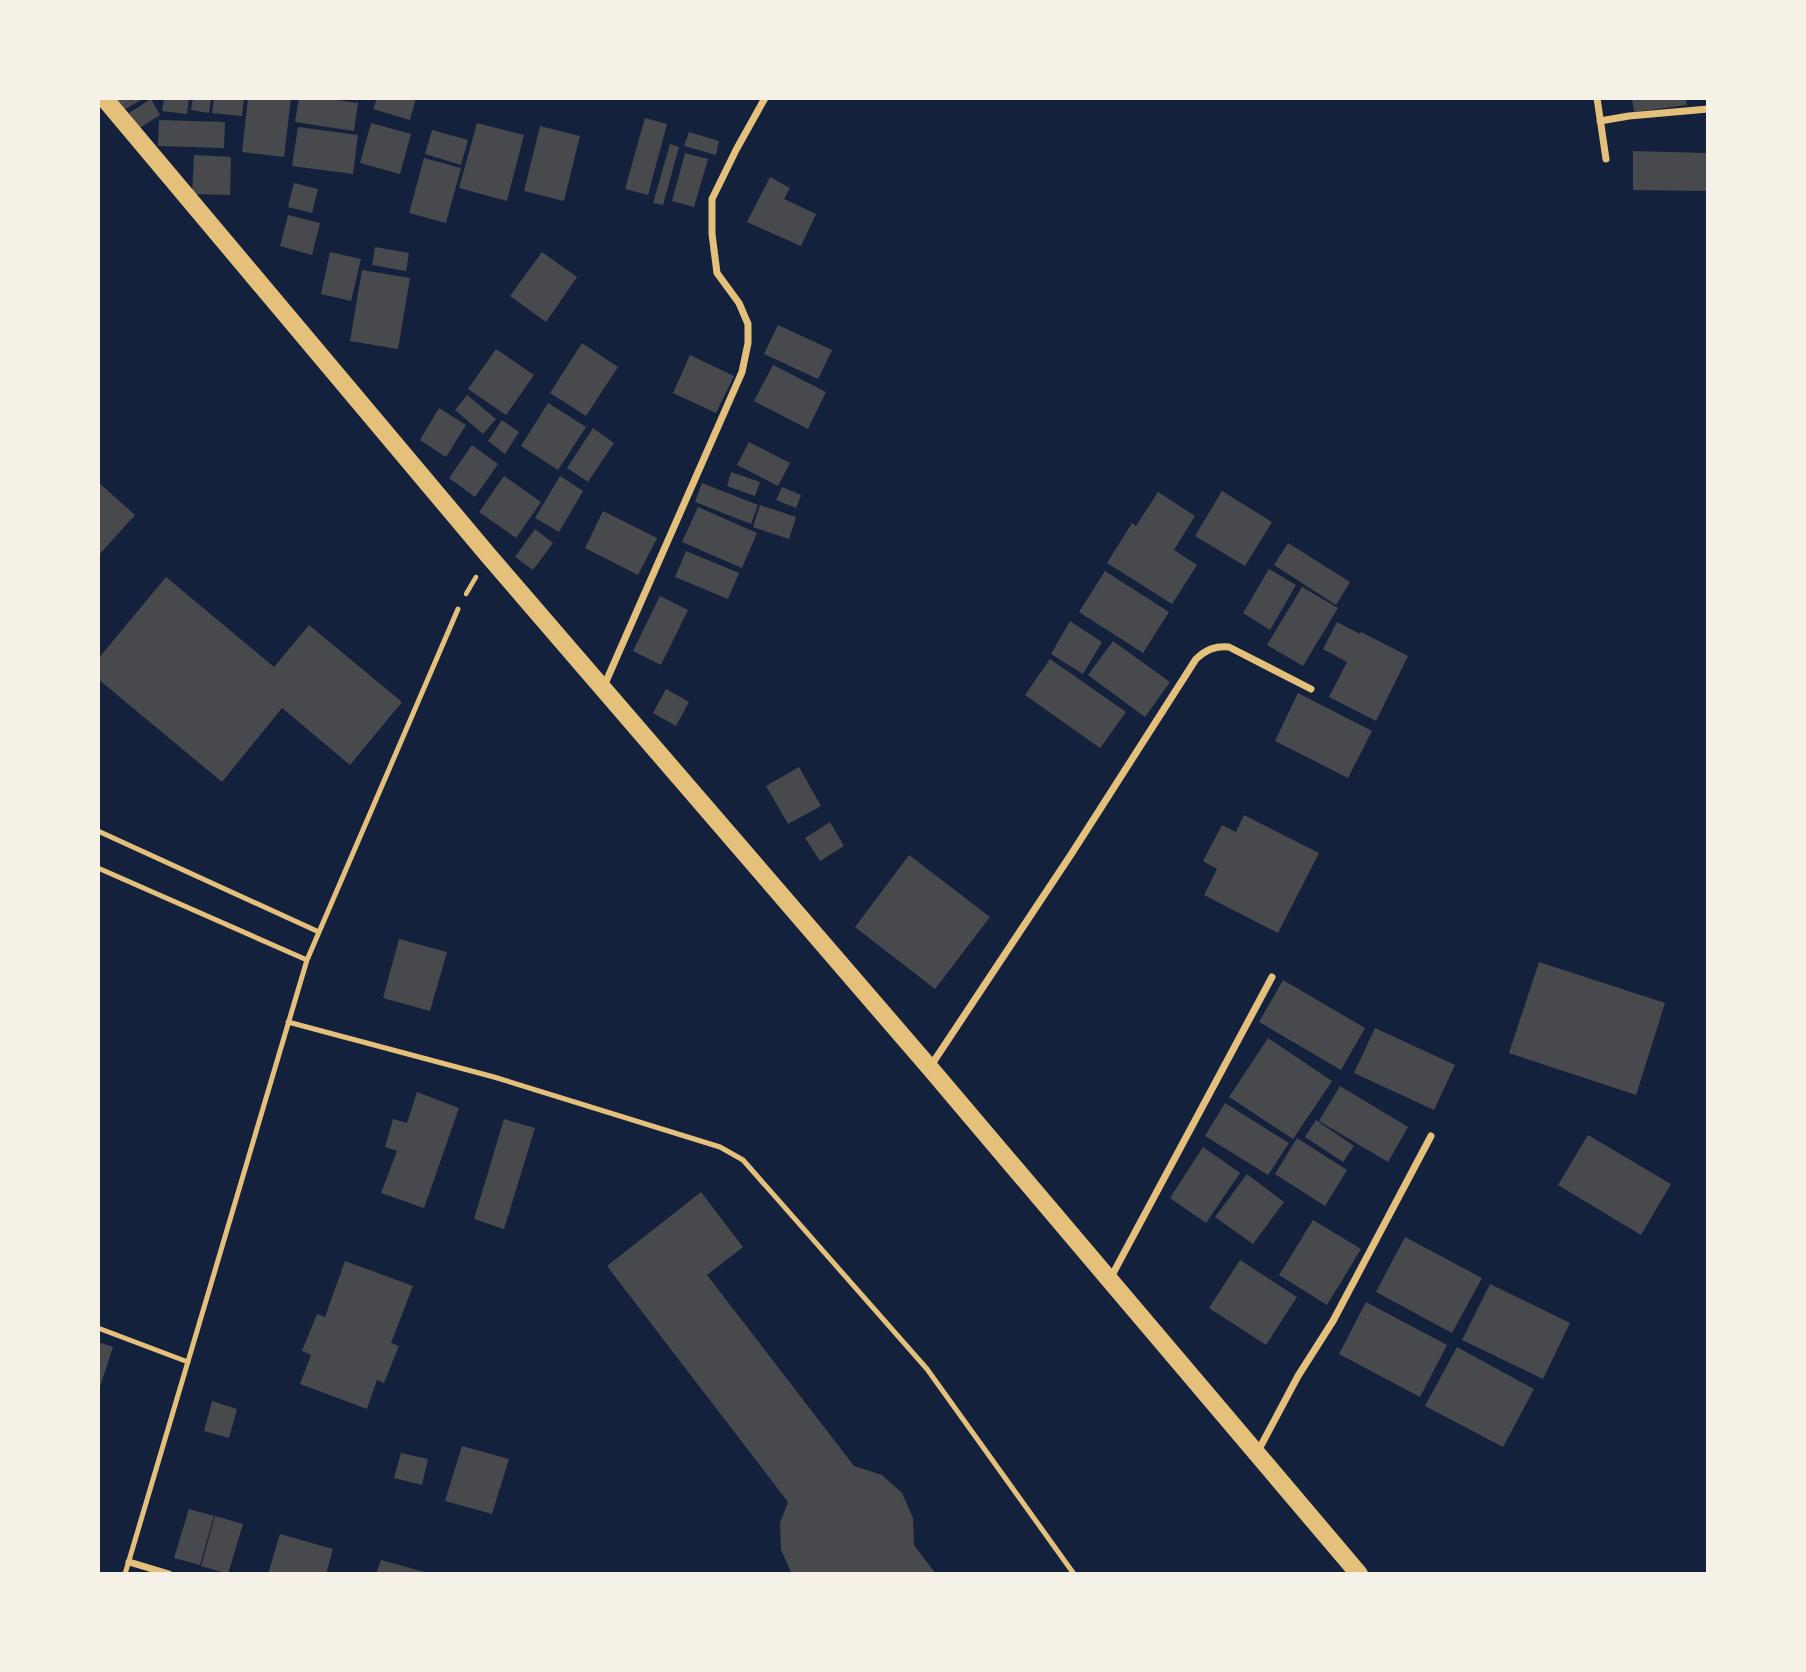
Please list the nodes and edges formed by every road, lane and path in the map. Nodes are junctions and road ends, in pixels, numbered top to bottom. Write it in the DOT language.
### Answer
graph roads {
  1 [pos="104,98"];
  2 [pos="765,98"];
  3 [pos="1597,98"];
  4 [pos="1708,109"];
  5 [pos="1600,121"];
  6 [pos="1606,159"];
  7 [pos="458,609"];
  8 [pos="603,688"];
  9 [pos="1311,690"];
  10 [pos="98,831"];
  11 [pos="98,868"];
  12 [pos="319,932"];
  13 [pos="307,960"];
  14 [pos="1272,977"];
  15 [pos="288,1022"];
  16 [pos="930,1068"];
  17 [pos="1431,1136"];
  18 [pos="1109,1280"];
  19 [pos="98,1328"];
  20 [pos="188,1362"];
  21 [pos="1257,1454"];
  22 [pos="129,1562"];
  23 [pos="125,1574"];
  24 [pos="169,1574"];
  25 [pos="1074,1574"];
  26 [pos="1359,1574"];
  1 -- 8 [label="main road"];
  2 -- 8 [label="street"];
  3 -- 5 [label="street"];
  4 -- 5 [label="street"];
  5 -- 6 [label="street"];
  7 -- 12 [label="lane"];
  8 -- 16 [label="main road"];
  9 -- 16 [label="street"];
  10 -- 12 [label="lane"];
  11 -- 13 [label="lane"];
  12 -- 13 [label="lane"];
  13 -- 15 [label="lane"];
  14 -- 18 [label="street"];
  15 -- 20 [label="lane"];
  15 -- 25 [label="lane"];
  16 -- 18 [label="main road"];
  17 -- 21 [label="street"];
  18 -- 21 [label="main road"];
  19 -- 20 [label="lane"];
  20 -- 22 [label="lane"];
  21 -- 26 [label="main road"];
  22 -- 23 [label="lane"];
  22 -- 24 [label="street"];
}
